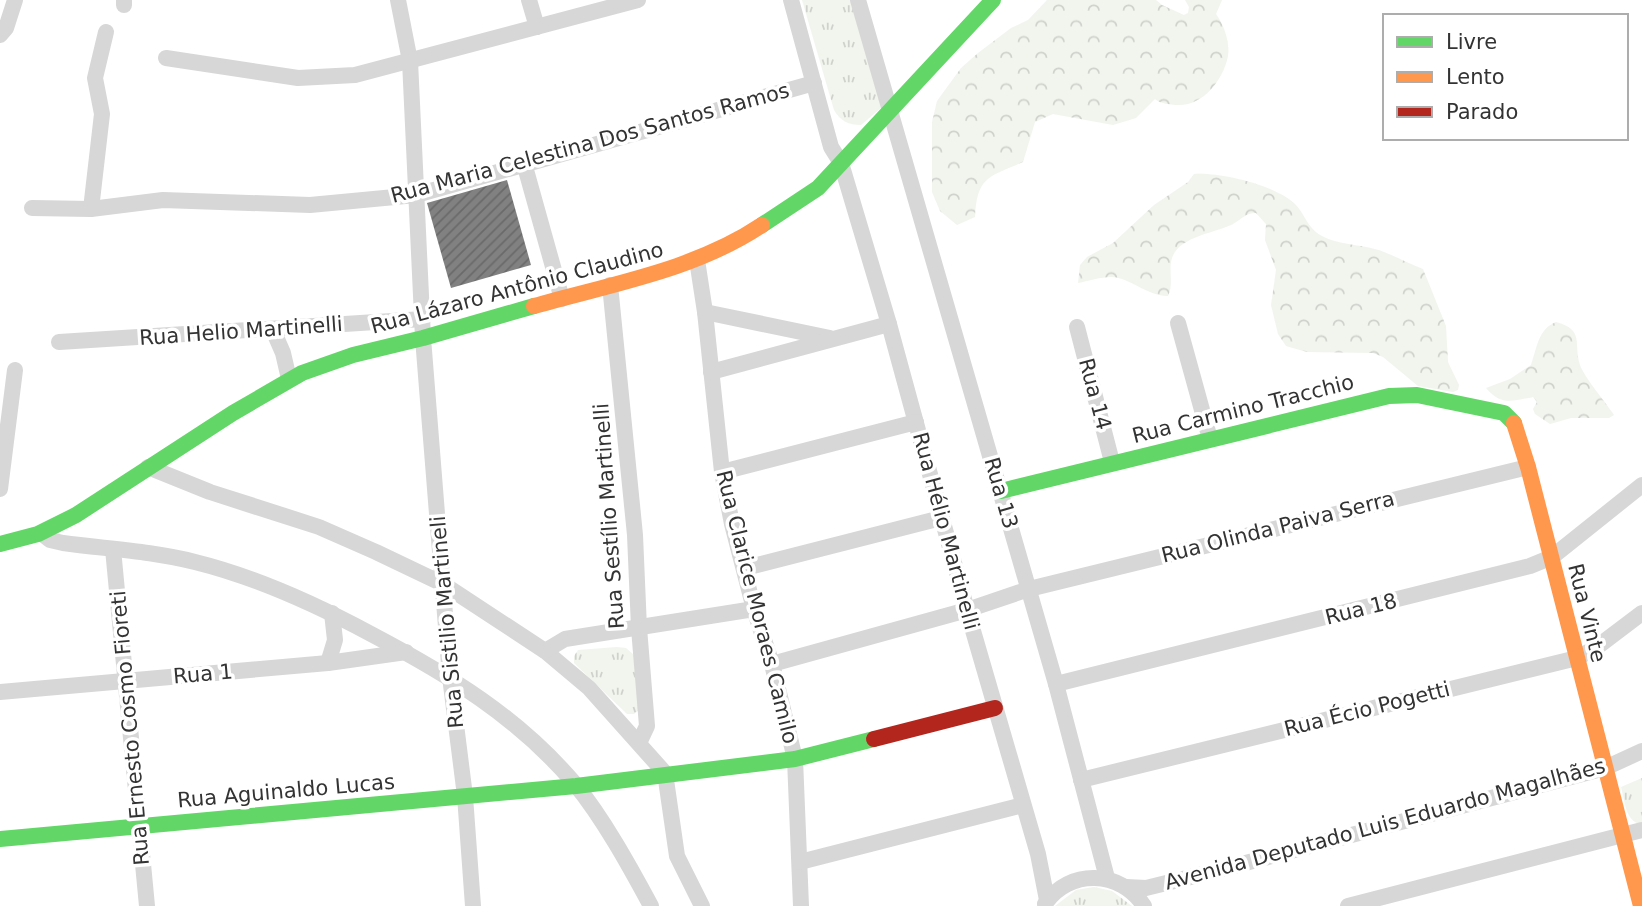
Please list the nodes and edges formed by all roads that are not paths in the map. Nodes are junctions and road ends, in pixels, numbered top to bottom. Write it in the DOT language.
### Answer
graph roads {
  1 [pos="15,0"];
  2 [pos="398,0"];
  3 [pos="529,0"];
  4 [pos="638,0"];
  5 [pos="791,0"];
  6 [pos="858,0"];
  7 [pos="993,0"];
  8 [pos="537,27"];
  9 [pos="106,32"];
  10 [pos="0,35"];
  11 [pos="166,58"];
  12 [pos="410,61"];
  13 [pos="814,83"];
  14 [pos="890,109"];
  15 [pos="524,163"];
  16 [pos="841,163"];
  17 [pos="416,195"];
  18 [pos="32,208"];
  19 [pos="91,209"];
  20 [pos="696,260"];
  21 [pos="610,285"];
  22 [pos="562,299"];
  23 [pos="705,313"];
  24 [pos="423,319"];
  25 [pos="1178,323"];
  26 [pos="889,324"];
  27 [pos="1077,327"];
  28 [pos="273,330"];
  29 [pos="423,338"];
  30 [pos="835,339"];
  31 [pos="60,342"];
  32 [pos="15,370"];
  33 [pos="711,372"];
  34 [pos="289,379"];
  35 [pos="1497,411"];
  36 [pos="916,422"];
  37 [pos="1210,439"];
  38 [pos="1112,462"];
  39 [pos="148,467"];
  40 [pos="1528,467"];
  41 [pos="722,472"];
  42 [pos="1642,485"];
  43 [pos="0,489"];
  44 [pos="1001,491"];
  45 [pos="941,518"];
  46 [pos="41,533"];
  47 [pos="0,544"];
  48 [pos="113,549"];
  49 [pos="1552,557"];
  50 [pos="745,568"];
  51 [pos="443,584"];
  52 [pos="1028,589"];
  53 [pos="754,609"];
  54 [pos="967,610"];
  55 [pos="332,613"];
  56 [pos="1642,613"];
  57 [pos="639,628"];
  58 [pos="545,651"];
  59 [pos="407,652"];
  60 [pos="1577,657"];
  61 [pos="328,663"];
  62 [pos="772,664"];
  63 [pos="450,677"];
  64 [pos="126,681"];
  65 [pos="1056,684"];
  66 [pos="0,692"];
  67 [pos="995,708"];
  68 [pos="639,743"];
  69 [pos="1642,751"];
  70 [pos="795,759"];
  71 [pos="1605,768"];
  72 [pos="665,773"];
  73 [pos="1081,780"];
  74 [pos="576,786"];
  75 [pos="465,796"];
  76 [pos="1023,805"];
  77 [pos="138,826"];
  78 [pos="1642,830"];
  79 [pos="1623,835"];
  80 [pos="0,839"];
  81 [pos="800,862"];
  82 [pos="1107,878"];
  83 [pos="1126,887"];
  84 [pos="1045,903"];
  85 [pos="146,906"];
  86 [pos="473,906"];
  87 [pos="651,906"];
  88 [pos="702,906"];
  89 [pos="801,906"];
  90 [pos="1144,906"];
  91 [pos="1348,906"];
  92 [pos="1641,906"];
  1 -- 10 [label="street"];
  2 -- 12 [label="street, Rua Sistilio Martineli"];
  3 -- 8 [label="street"];
  4 -- 8 [label="street"];
  5 -- 13 [label="street, Rua Hélio Martinelli"];
  6 -- 14 [label="street, Rua 13"];
  7 -- 14 [label="street, Rua Lázaro Antônio Claudino"];
  8 -- 12 [label="street"];
  9 -- 19 [label="street"];
  11 -- 12 [label="street"];
  12 -- 17 [label="street, Rua Sistilio Martineli"];
  13 -- 15 [label="street, Rua Maria Celestina Dos Santos Ramos"];
  13 -- 16 [label="street, Rua Hélio Martinelli"];
  14 -- 16 [label="street, Rua Lázaro Antônio Claudino"];
  14 -- 44 [label="street, Rua 13"];
  15 -- 17 [label="street, Rua Maria Celestina Dos Santos Ramos"];
  15 -- 22 [label="street"];
  16 -- 20 [label="street, Rua Lázaro Antônio Claudino"];
  16 -- 26 [label="street, Rua Hélio Martinelli"];
  17 -- 19 [label="street, Rua Maria Celestina Dos Santos Ramos"];
  17 -- 24 [label="street, Rua Sistilio Martineli"];
  18 -- 19 [label="street, Rua Maria Celestina Dos Santos Ramos"];
  20 -- 21 [label="street, Rua Lázaro Antônio Claudino"];
  20 -- 23 [label="street, Rua Clarice Moraes Camilo"];
  21 -- 22 [label="street, Rua Lázaro Antônio Claudino"];
  21 -- 57 [label="street, Rua Sestílio Martinelli"];
  22 -- 29 [label="street, Rua Lázaro Antônio Claudino"];
  23 -- 30 [label="street"];
  23 -- 33 [label="street, Rua Clarice Moraes Camilo"];
  24 -- 28 [label="street, Rua Helio Martinelli"];
  24 -- 29 [label="street, Rua Sistilio Martineli"];
  25 -- 37 [label="street"];
  26 -- 30 [label="street"];
  26 -- 36 [label="street, Rua Hélio Martinelli"];
  27 -- 38 [label="street, Rua 14"];
  28 -- 31 [label="street, Rua Helio Martinelli"];
  28 -- 34 [label="street"];
  29 -- 34 [label="street, Rua Lázaro Antônio Claudino"];
  29 -- 51 [label="street, Rua Sistilio Martineli"];
  30 -- 33 [label="street"];
  32 -- 43 [label="street"];
  33 -- 41 [label="street, Rua Clarice Moraes Camilo"];
  34 -- 39 [label="street, Rua Lázaro Antônio Claudino"];
  35 -- 37 [label="street, Rua Carmino Tracchio"];
  35 -- 40 [label="street, Rua Vinte"];
  36 -- 41 [label="street"];
  36 -- 45 [label="street, Rua Hélio Martinelli"];
  37 -- 38 [label="street, Rua Carmino Tracchio"];
  38 -- 44 [label="street, Rua Carmino Tracchio"];
  39 -- 46 [label="street, Rua Lázaro Antônio Claudino"];
  39 -- 51 [label="street"];
  40 -- 49 [label="street, Rua Vinte"];
  40 -- 52 [label="street, Rua Olinda Paiva Serra"];
  41 -- 50 [label="street, Rua Clarice Moraes Camilo"];
  42 -- 49 [label="street, Rua 18"];
  44 -- 52 [label="street, Rua 13"];
  45 -- 50 [label="street"];
  45 -- 54 [label="street, Rua Hélio Martinelli"];
  46 -- 47 [label="street, Rua Lázaro Antônio Claudino"];
  46 -- 48 [label="street"];
  48 -- 55 [label="street"];
  48 -- 64 [label="street, Rua Ernesto Cosmo Fioreti"];
  49 -- 60 [label="street, Rua Vinte"];
  49 -- 65 [label="street, Rua 18"];
  50 -- 53 [label="street, Rua Clarice Moraes Camilo"];
  51 -- 58 [label="street"];
  51 -- 63 [label="street, Rua Sistilio Martineli"];
  52 -- 54 [label="street, Rua Olinda Paiva Serra"];
  52 -- 65 [label="street, Rua 13"];
  53 -- 57 [label="street"];
  53 -- 62 [label="street, Rua Clarice Moraes Camilo"];
  54 -- 62 [label="street, Rua Olinda Paiva Serra"];
  54 -- 67 [label="street, Rua Hélio Martinelli"];
  55 -- 59 [label="street"];
  55 -- 61 [label="street"];
  56 -- 60 [label="street, Rua Écio Pogetti"];
  57 -- 58 [label="street"];
  57 -- 68 [label="street, Rua Sestílio Martinelli"];
  58 -- 68 [label="street"];
  59 -- 61 [label="street, Rua 1"];
  59 -- 63 [label="street"];
  60 -- 71 [label="street, Rua Vinte"];
  60 -- 73 [label="street, Rua Écio Pogetti"];
  61 -- 64 [label="street, Rua 1"];
  62 -- 70 [label="street, Rua Clarice Moraes Camilo"];
  63 -- 74 [label="street"];
  63 -- 75 [label="street, Rua Sistilio Martineli"];
  64 -- 66 [label="street, Rua 1"];
  64 -- 77 [label="street, Rua Ernesto Cosmo Fioreti"];
  65 -- 73 [label="street, Rua 13"];
  67 -- 70 [label="street"];
  67 -- 76 [label="street, Rua Hélio Martinelli"];
  68 -- 72 [label="street"];
  69 -- 71 [label="street, Avenida Deputado Luis Eduardo Magalhães"];
  70 -- 72 [label="street"];
  70 -- 81 [label="street, Rua Clarice Moraes Camilo"];
  71 -- 79 [label="street, Rua Vinte"];
  71 -- 83 [label="street, Avenida Deputado Luis Eduardo Magalhães"];
  72 -- 74 [label="street"];
  72 -- 88 [label="street"];
  73 -- 82 [label="street, Rua 13"];
  74 -- 75 [label="street, Rua Aguinaldo Lucas"];
  74 -- 87 [label="street"];
  75 -- 77 [label="street, Rua Aguinaldo Lucas"];
  75 -- 86 [label="street, Rua Sistilio Martineli"];
  76 -- 81 [label="street"];
  76 -- 84 [label="street, Rua Hélio Martinelli"];
  77 -- 80 [label="street, Rua Aguinaldo Lucas"];
  77 -- 85 [label="street, Rua Ernesto Cosmo Fioreti"];
  78 -- 79 [label="street"];
  79 -- 91 [label="street"];
  79 -- 92 [label="street, Rua Vinte"];
  81 -- 89 [label="street, Rua Clarice Moraes Camilo"];
  82 -- 83 [label="street"];
  82 -- 84 [label="street"];
  83 -- 90 [label="street"];
}
